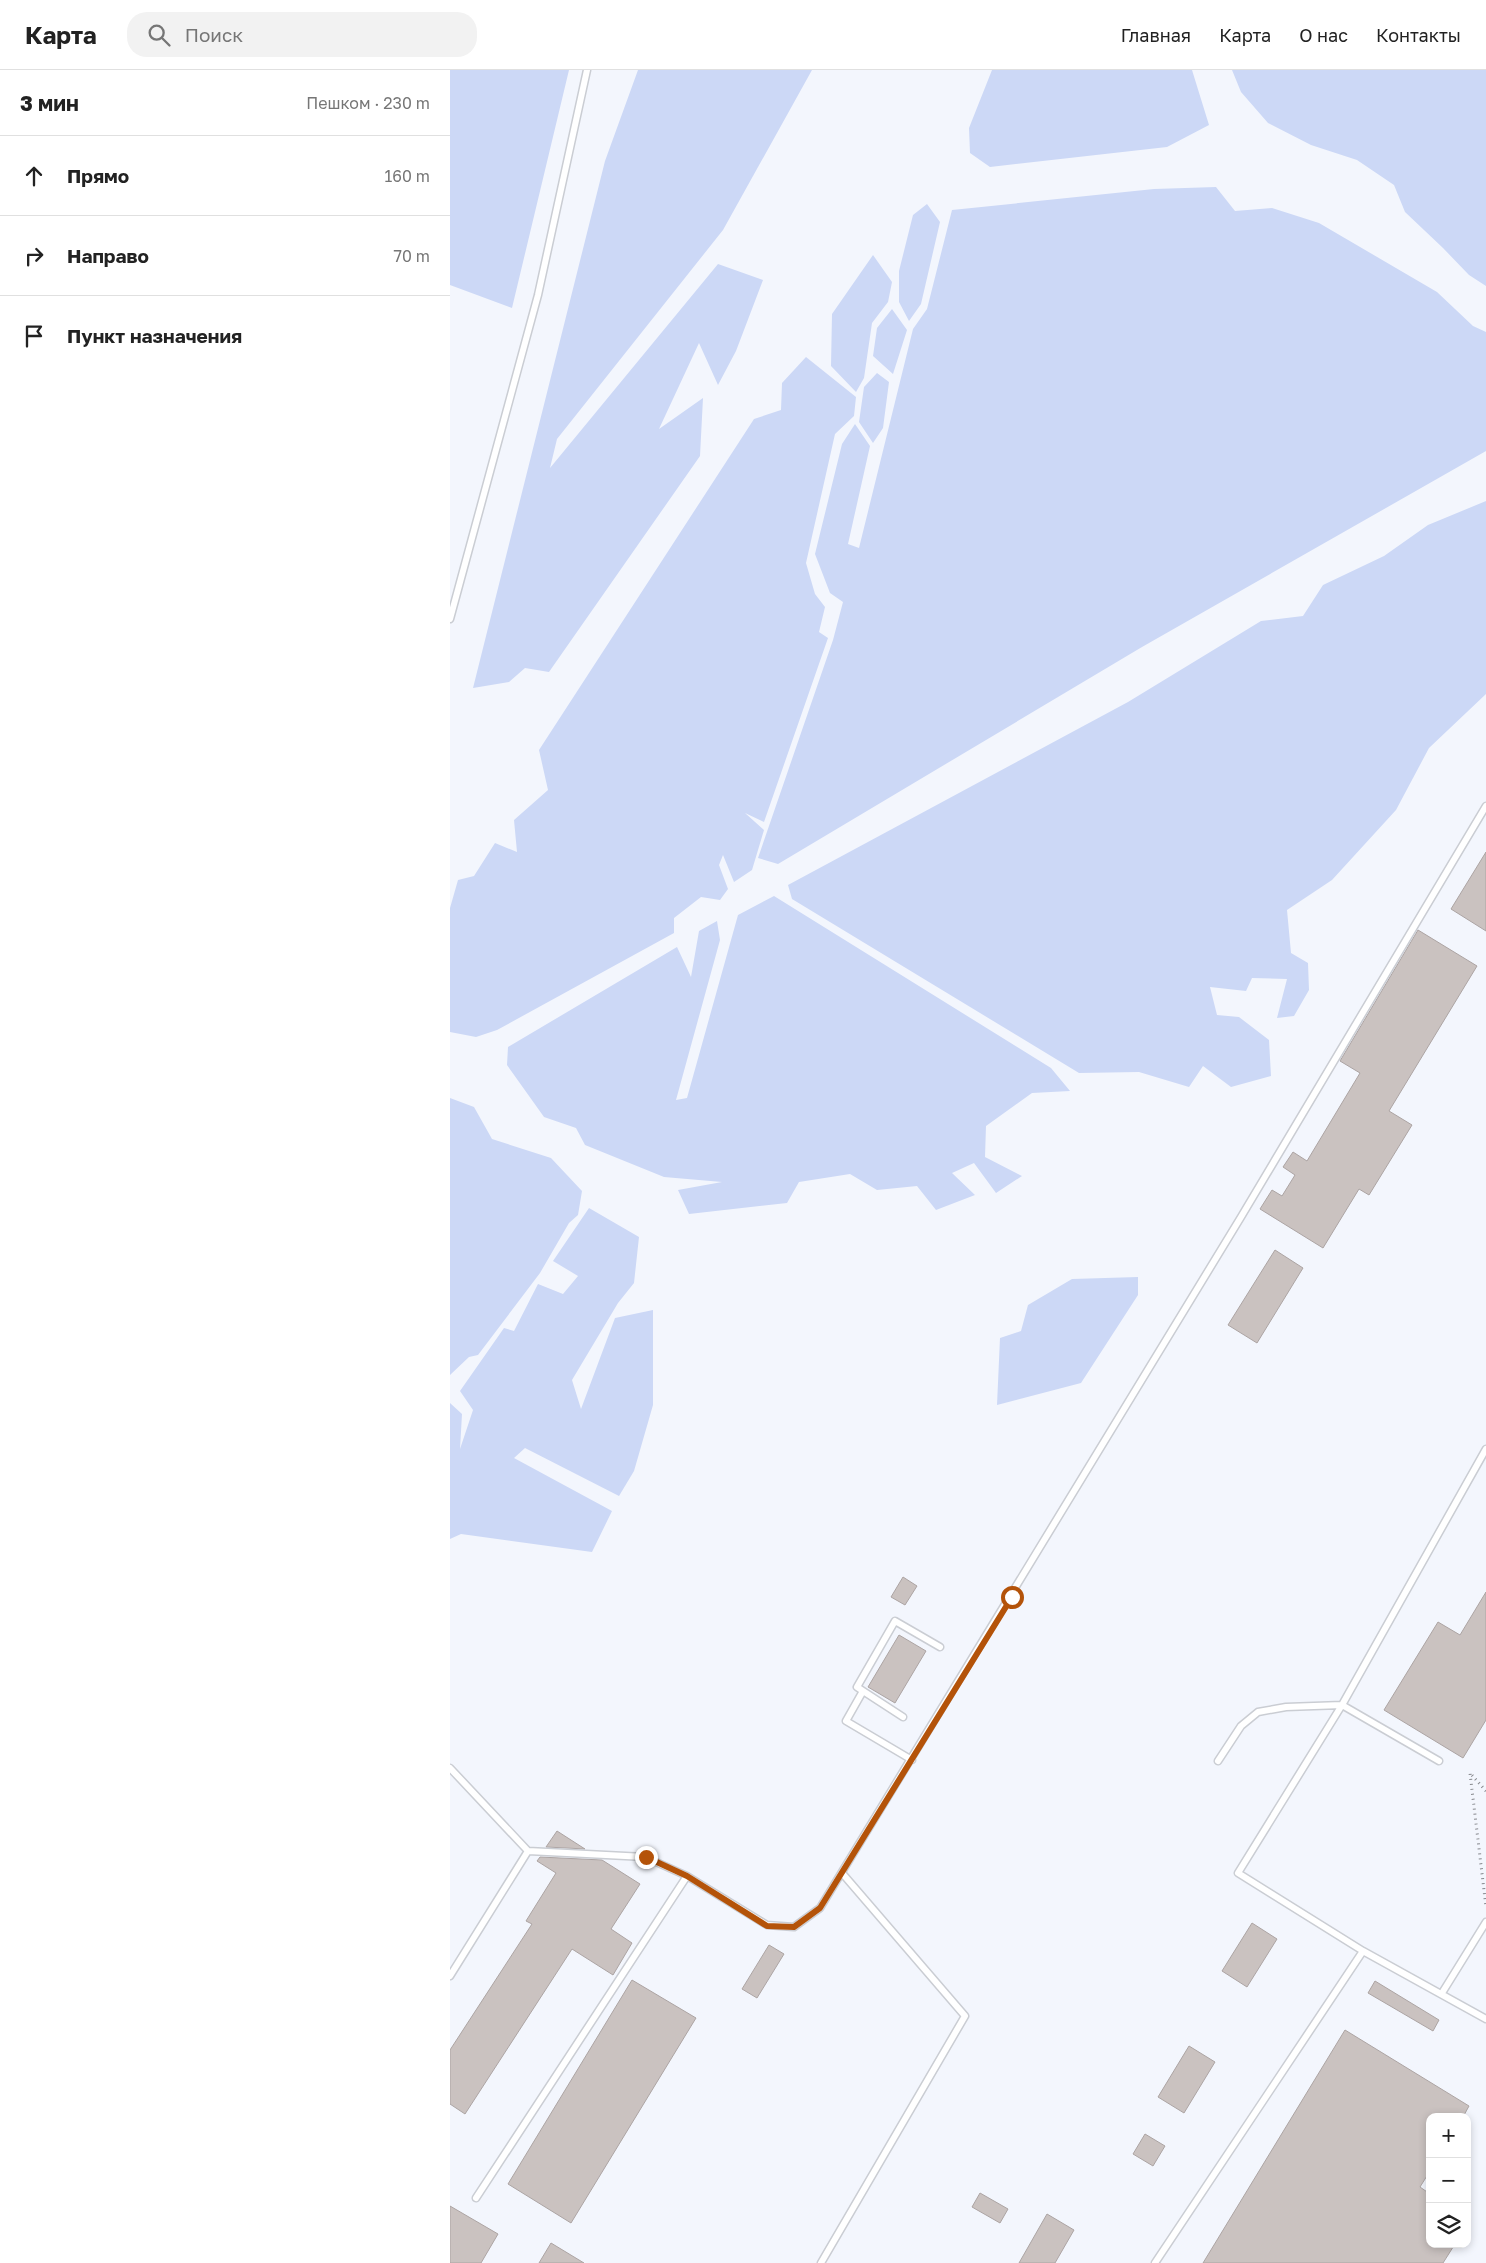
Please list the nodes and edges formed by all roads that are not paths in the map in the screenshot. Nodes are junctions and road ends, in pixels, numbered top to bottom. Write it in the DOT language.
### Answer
graph roads {
  1 [pos="587,70"];
  2 [pos="450,619"];
  3 [pos="1486,806"];
  4 [pos="1486,1448"];
  5 [pos="940,1647"];
  6 [pos="863,1691"];
  7 [pos="1342,1705"];
  8 [pos="903,1717"];
  9 [pos="912,1760"];
  10 [pos="1218,1761"];
  11 [pos="1439,1761"];
  12 [pos="450,1768"];
  13 [pos="528,1851"];
  14 [pos="842,1873"];
  15 [pos="687,1876"];
  16 [pos="1486,1922"];
  17 [pos="1363,1950"];
  18 [pos="450,1976"];
  19 [pos="1442,1993"];
  20 [pos="1486,2019"];
  21 [pos="476,2198"];
  22 [pos="821,2263"];
  23 [pos="1156,2263"];
  1 -- 2 [label="lane"];
  3 -- 9 [label="lane"];
  4 -- 7 [label="lane"];
  5 -- 6 [label="lane"];
  6 -- 8 [label="lane"];
  6 -- 9 [label="lane"];
  7 -- 10 [label="lane"];
  7 -- 11 [label="lane"];
  7 -- 17 [label="lane"];
  9 -- 14 [label="lane"];
  12 -- 13 [label="lane"];
  13 -- 15 [label="lane"];
  13 -- 18 [label="lane"];
  14 -- 15 [label="lane"];
  14 -- 22 [label="lane"];
  15 -- 21 [label="lane"];
  16 -- 19 [label="lane"];
  17 -- 19 [label="lane"];
  17 -- 23 [label="lane"];
  19 -- 20 [label="lane"];
}
